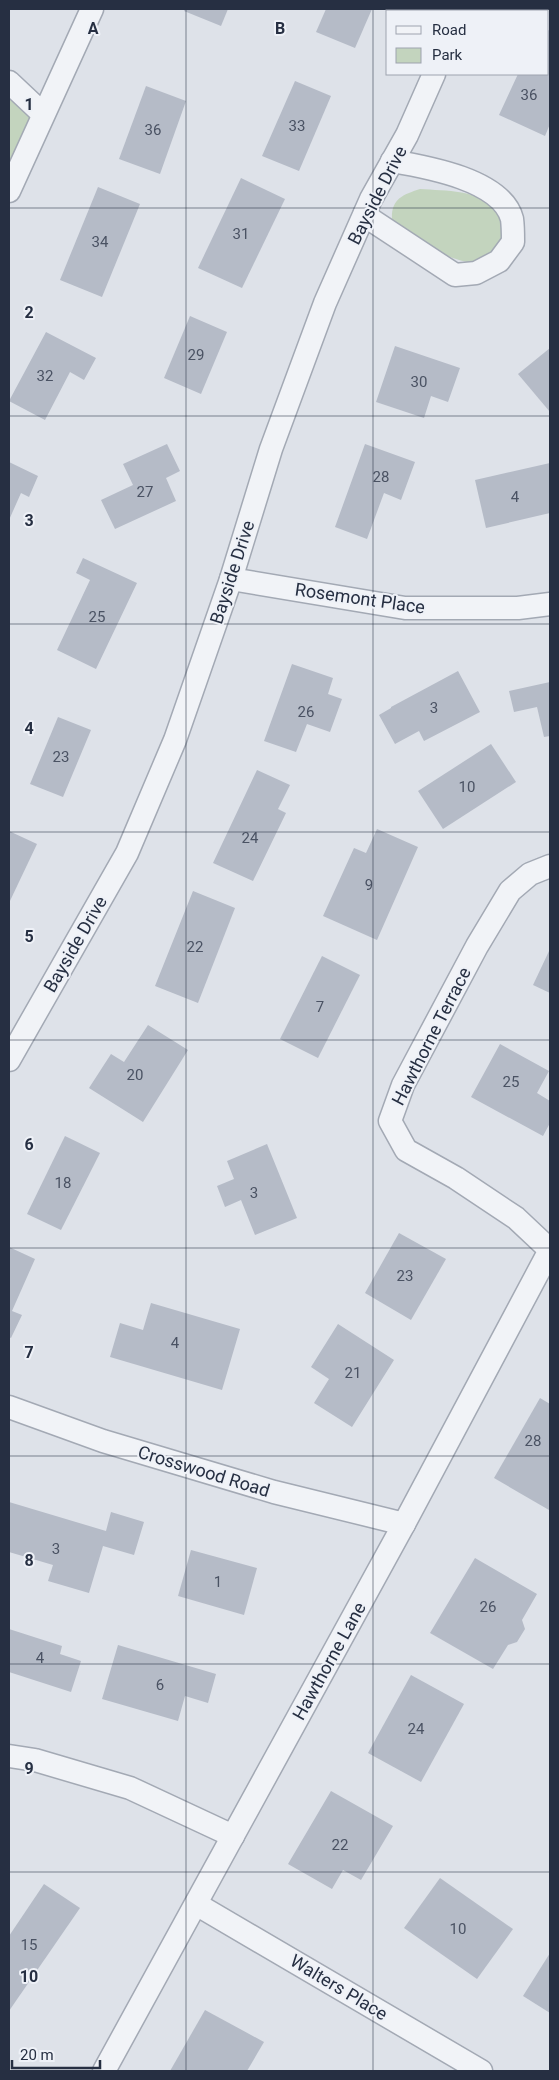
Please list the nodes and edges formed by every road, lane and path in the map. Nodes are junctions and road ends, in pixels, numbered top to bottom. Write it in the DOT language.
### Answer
graph roads {
  1 [pos="92,9"];
  2 [pos="434,75"];
  3 [pos="9,82"];
  4 [pos="43,114"];
  5 [pos="392,161"];
  6 [pos="9,191"];
  7 [pos="365,213"];
  8 [pos="231,579"];
  9 [pos="550,604"];
  10 [pos="550,866"];
  11 [pos="9,1060"];
  12 [pos="550,1250"];
  13 [pos="542,1288"];
  14 [pos="9,1407"];
  15 [pos="404,1524"];
  16 [pos="9,1756"];
  17 [pos="233,1836"];
  18 [pos="196,1904"];
  19 [pos="104,2071"];
  20 [pos="481,2071"];
  1 -- 4 [label="street"];
  2 -- 5 [label="street, Bayside Drive"];
  3 -- 4 [label="street"];
  4 -- 6 [label="street"];
  5 -- 7 [label="street, Bayside Drive"];
  5 -- 7 [label="street"];
  7 -- 8 [label="street, Bayside Drive"];
  8 -- 9 [label="street, Rosemont Place"];
  8 -- 11 [label="street, Bayside Drive"];
  10 -- 12 [label="street, Hawthorne Terrace"];
  12 -- 13 [label="street, Hawthorne Lane"];
  13 -- 15 [label="street, Hawthorne Lane"];
  14 -- 15 [label="street, Crosswood Road"];
  15 -- 17 [label="street, Hawthorne Lane"];
  16 -- 17 [label="street"];
  17 -- 18 [label="street, Hawthorne Lane"];
  18 -- 19 [label="street, Hawthorne Lane"];
  18 -- 20 [label="street, Walters Place"];
}
